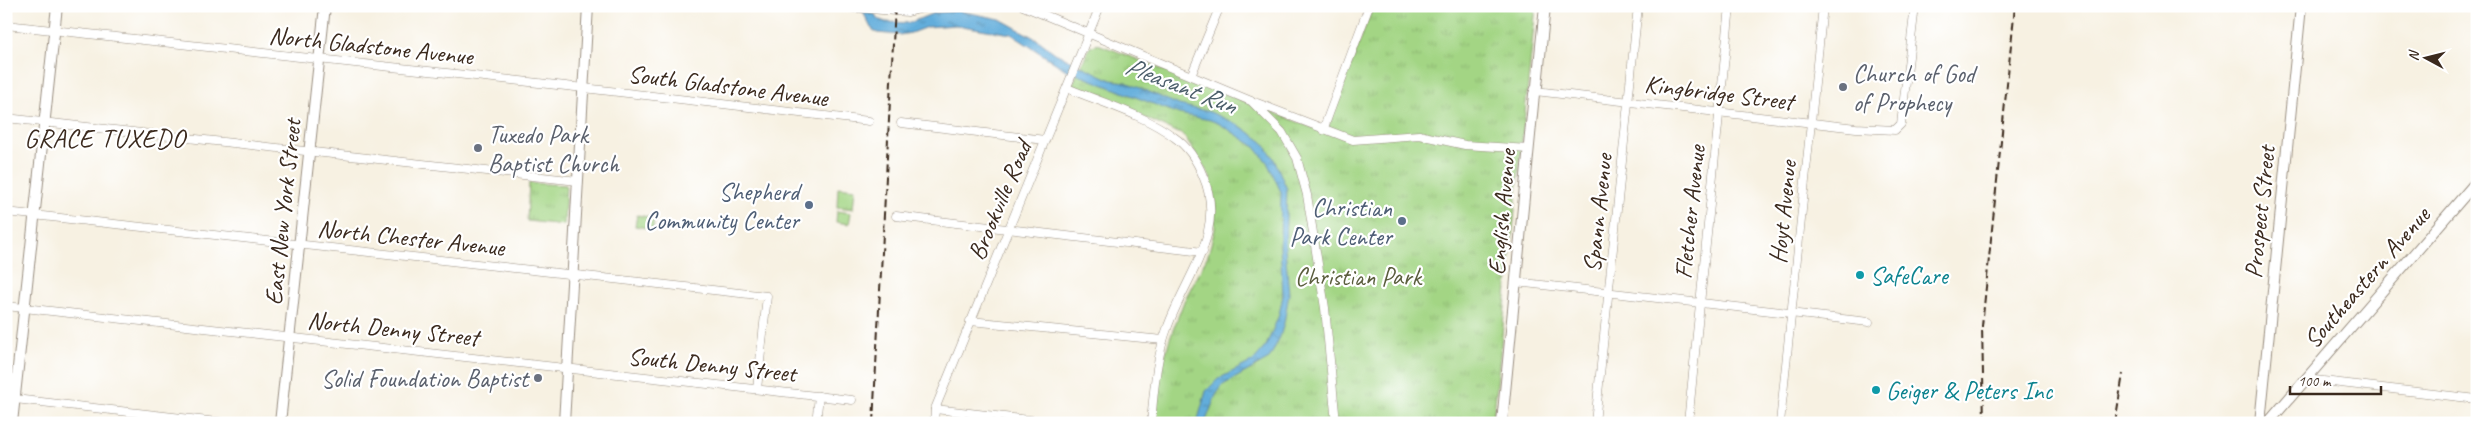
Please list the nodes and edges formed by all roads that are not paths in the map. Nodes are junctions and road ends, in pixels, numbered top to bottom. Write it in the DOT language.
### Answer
graph roads {
  1 [pos="58,6"];
  2 [pos="325,6"];
  3 [pos="588,6"];
  4 [pos="831,6"];
  5 [pos="931,6"];
  6 [pos="1023,6"];
  7 [pos="1100,6"];
  8 [pos="1220,6"];
  9 [pos="1369,6"];
  10 [pos="1545,6"];
  11 [pos="1638,6"];
  12 [pos="1730,6"];
  13 [pos="1823,6"];
  14 [pos="1914,6"];
  15 [pos="2301,6"];
  16 [pos="6,25"];
  17 [pos="55,30"];
  18 [pos="1089,33"];
  19 [pos="320,59"];
  20 [pos="1191,76"];
  21 [pos="583,88"];
  22 [pos="1066,88"];
  23 [pos="1535,91"];
  24 [pos="1251,101"];
  25 [pos="1628,101"];
  26 [pos="1719,112"];
  27 [pos="6,118"];
  28 [pos="45,122"];
  29 [pos="869,122"];
  30 [pos="900,123"];
  31 [pos="1811,123"];
  32 [pos="1323,130"];
  33 [pos="1045,140"];
  34 [pos="1529,149"];
  35 [pos="310,152"];
  36 [pos="2477,181"];
  37 [pos="578,182"];
  38 [pos="6,212"];
  39 [pos="35,215"];
  40 [pos="896,216"];
  41 [pos="1008,229"];
  42 [pos="299,244"];
  43 [pos="1203,252"];
  44 [pos="572,275"];
  45 [pos="1516,282"];
  46 [pos="1609,293"];
  47 [pos="1700,302"];
  48 [pos="6,306"];
  49 [pos="25,308"];
  50 [pos="1791,313"];
  51 [pos="970,320"];
  52 [pos="1869,322"];
  53 [pos="289,337"];
  54 [pos="1163,340"];
  55 [pos="567,368"];
  56 [pos="2306,379"];
  57 [pos="757,389"];
  58 [pos="819,396"];
  59 [pos="11,399"];
  60 [pos="2477,399"];
  61 [pos="852,400"];
  62 [pos="935,409"];
  63 [pos="12,423"];
  64 [pos="226,423"];
  65 [pos="280,423"];
  66 [pos="564,423"];
  67 [pos="816,423"];
  68 [pos="934,423"];
  69 [pos="1056,423"];
  70 [pos="1151,423"];
  71 [pos="1336,423"];
  72 [pos="1502,423"];
  73 [pos="1595,423"];
  74 [pos="1688,423"];
  75 [pos="1780,423"];
  76 [pos="2260,423"];
  77 [pos="2268,423"];
  1 -- 17 [label="main road"];
  2 -- 19 [label="main road, East New York Street"];
  3 -- 21 [label="main road"];
  4 -- 5 [label="street"];
  6 -- 18 [label="street"];
  7 -- 18 [label="street, Brookville Road"];
  8 -- 20 [label="street"];
  9 -- 32 [label="street"];
  10 -- 23 [label="main road, English Avenue"];
  11 -- 25 [label="street, Spann Avenue"];
  12 -- 26 [label="street, Fletcher Avenue"];
  13 -- 31 [label="street, Hoyt Avenue"];
  14 -- 31 [label="street, Kingbridge Street"];
  15 -- 76 [label="main road, Prospect Street"];
  16 -- 17 [label="street, North Gladstone Avenue"];
  17 -- 19 [label="street, North Gladstone Avenue"];
  17 -- 28 [label="main road"];
  18 -- 20 [label="street"];
  18 -- 22 [label="street, Brookville Road"];
  19 -- 21 [label="street, North Gladstone Avenue"];
  19 -- 35 [label="main road, East New York Street"];
  20 -- 24 [label="street"];
  21 -- 29 [label="street, South Gladstone Avenue"];
  21 -- 37 [label="main road"];
  22 -- 33 [label="street, Brookville Road"];
  22 -- 43 [label="street"];
  23 -- 25 [label="street, Kingbridge Street"];
  23 -- 34 [label="main road, English Avenue"];
  24 -- 32 [label="street"];
  24 -- 71 [label="street"];
  25 -- 26 [label="street, Kingbridge Street"];
  25 -- 46 [label="street, Spann Avenue"];
  26 -- 31 [label="street, Kingbridge Street"];
  26 -- 47 [label="street, Fletcher Avenue"];
  27 -- 28 [label="street"];
  28 -- 35 [label="street"];
  28 -- 39 [label="main road"];
  30 -- 33 [label="street"];
  31 -- 50 [label="street, Hoyt Avenue"];
  32 -- 34 [label="street"];
  33 -- 41 [label="street, Brookville Road"];
  34 -- 45 [label="main road, English Avenue"];
  35 -- 37 [label="street"];
  35 -- 42 [label="main road, East New York Street"];
  36 -- 56 [label="main road, Southeastern Avenue"];
  37 -- 44 [label="main road"];
  38 -- 39 [label="street, North Chester Avenue"];
  39 -- 42 [label="street, North Chester Avenue"];
  39 -- 49 [label="main road"];
  40 -- 41 [label="street"];
  41 -- 43 [label="street"];
  41 -- 51 [label="street, Brookville Road"];
  42 -- 44 [label="street, North Chester Avenue"];
  42 -- 53 [label="main road, East New York Street"];
  43 -- 54 [label="street"];
  44 -- 55 [label="main road"];
  44 -- 57 [label="street, North Chester Avenue"];
  45 -- 46 [label="street"];
  45 -- 72 [label="main road, English Avenue"];
  46 -- 47 [label="street"];
  46 -- 73 [label="street, Spann Avenue"];
  47 -- 50 [label="street"];
  47 -- 74 [label="street, Fletcher Avenue"];
  48 -- 49 [label="street, North Denny Street"];
  49 -- 53 [label="street, North Denny Street"];
  49 -- 59 [label="main road"];
  50 -- 52 [label="street"];
  50 -- 75 [label="street, Hoyt Avenue"];
  51 -- 54 [label="street"];
  51 -- 62 [label="street, Brookville Road"];
  53 -- 55 [label="street, North Denny Street"];
  53 -- 65 [label="main road, East New York Street"];
  54 -- 70 [label="street"];
  55 -- 57 [label="street, South Denny Street"];
  55 -- 66 [label="main road"];
  56 -- 60 [label="street"];
  56 -- 77 [label="main road, Southeastern Avenue"];
  57 -- 58 [label="street, South Denny Street"];
  58 -- 61 [label="street, South Denny Street"];
  58 -- 67 [label="street"];
  59 -- 63 [label="main road"];
  59 -- 64 [label="street"];
  62 -- 68 [label="street, Brookville Road"];
  62 -- 69 [label="street"];
}
